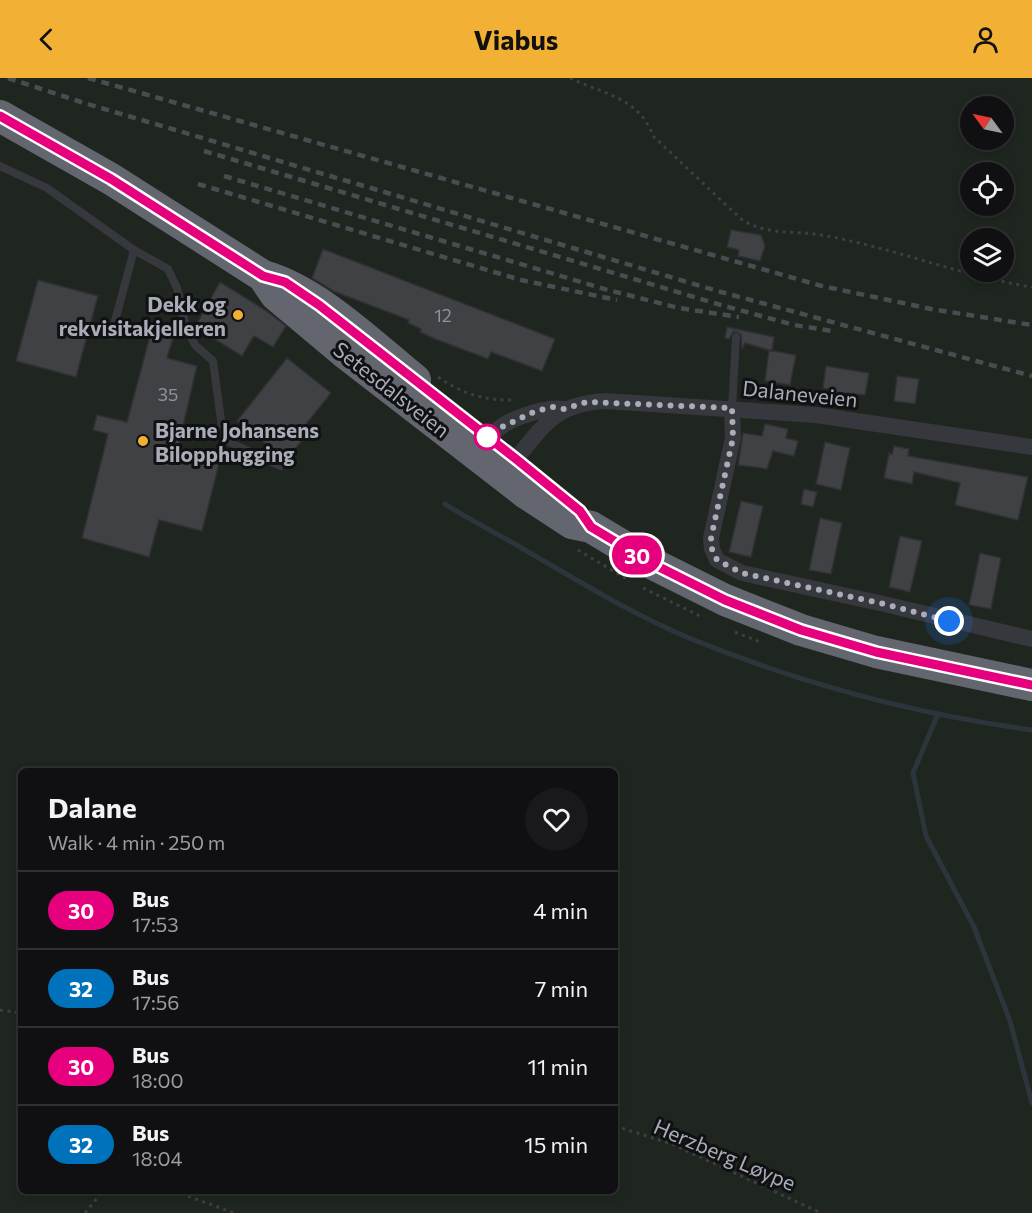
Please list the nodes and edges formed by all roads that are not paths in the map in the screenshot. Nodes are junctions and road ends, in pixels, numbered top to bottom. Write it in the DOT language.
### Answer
graph roads {
  1 [pos="0,116"];
  2 [pos="0,166"];
  3 [pos="134,250"];
  4 [pos="111,336"];
  5 [pos="736,337"];
  6 [pos="732,408"];
  7 [pos="564,409"];
  8 [pos="1032,447"];
  9 [pos="498,454"];
  10 [pos="280,466"];
  11 [pos="1032,639"];
  12 [pos="1032,686"];
  1 -- 9 [label="highway, Setesdalsveien"];
  2 -- 3 [label="lane"];
  3 -- 4 [label="lane"];
  3 -- 10 [label="lane"];
  5 -- 6 [label="lane"];
  6 -- 7 [label="street, Dalaneveien"];
  6 -- 8 [label="street, Dalaneveien"];
  6 -- 11 [label="street"];
  7 -- 9 [label="street, Dalaneveien"];
  7 -- 9 [label="street, Dalaneveien"];
  9 -- 12 [label="highway, Setesdalsveien"];
}
